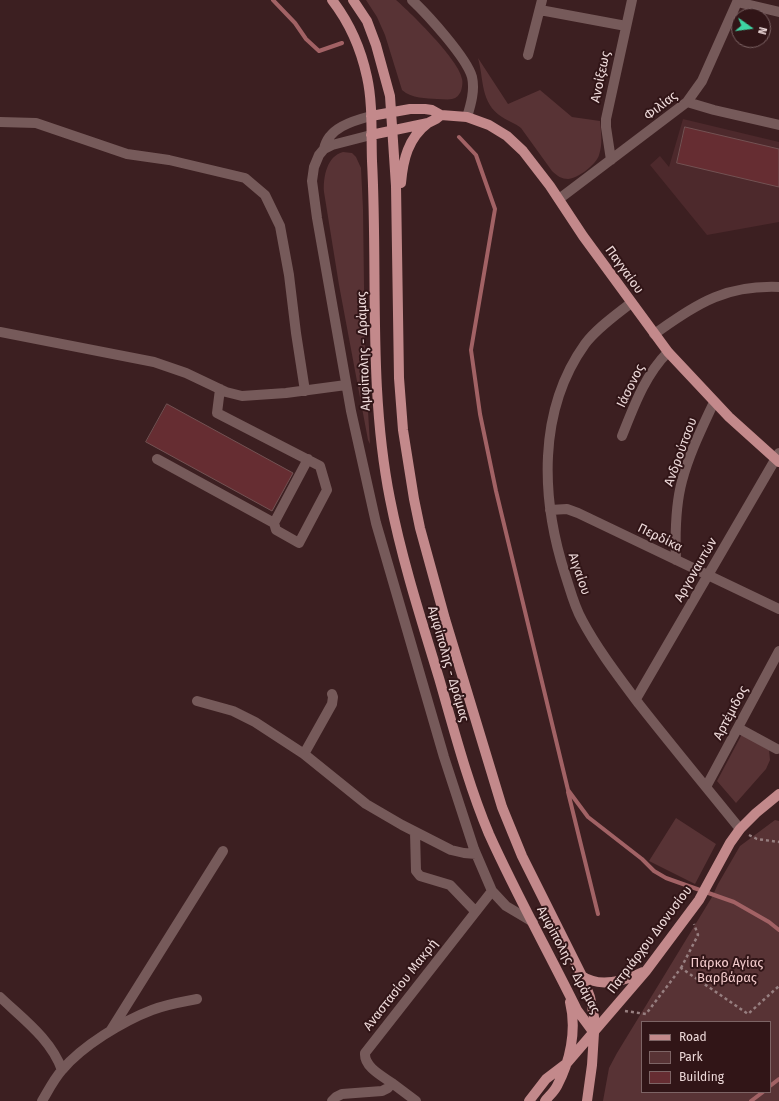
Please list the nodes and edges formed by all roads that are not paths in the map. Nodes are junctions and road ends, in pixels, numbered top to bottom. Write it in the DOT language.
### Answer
graph roads {
  1 [pos="332,0"];
  2 [pos="354,0"];
  3 [pos="412,0"];
  4 [pos="632,0"];
  5 [pos="738,1"];
  6 [pos="541,5"];
  7 [pos="779,12"];
  8 [pos="626,26"];
  9 [pos="528,56"];
  10 [pos="688,102"];
  11 [pos="392,112"];
  12 [pos="441,115"];
  13 [pos="371,116"];
  14 [pos="463,116"];
  15 [pos="0,122"];
  16 [pos="428,124"];
  17 [pos="779,125"];
  18 [pos="393,130"];
  19 [pos="371,135"];
  20 [pos="324,149"];
  21 [pos="611,160"];
  22 [pos="559,199"];
  23 [pos="396,261"];
  24 [pos="779,287"];
  25 [pos="631,303"];
  26 [pos="0,332"];
  27 [pos="654,334"];
  28 [pos="668,352"];
  29 [pos="346,385"];
  30 [pos="220,389"];
  31 [pos="305,391"];
  32 [pos="714,402"];
  33 [pos="622,436"];
  34 [pos="778,458"];
  35 [pos="157,459"];
  36 [pos="308,459"];
  37 [pos="550,510"];
  38 [pos="274,523"];
  39 [pos="676,560"];
  40 [pos="708,575"];
  41 [pos="779,609"];
  42 [pos="779,651"];
  43 [pos="332,694"];
  44 [pos="636,699"];
  45 [pos="197,701"];
  46 [pos="738,728"];
  47 [pos="778,748"];
  48 [pos="301,753"];
  49 [pos="706,787"];
  50 [pos="779,794"];
  51 [pos="740,829"];
  52 [pos="415,832"];
  53 [pos="223,851"];
  54 [pos="476,854"];
  55 [pos="492,891"];
  56 [pos="475,911"];
  57 [pos="533,922"];
  58 [pos="646,971"];
  59 [pos="582,976"];
  60 [pos="568,990"];
  61 [pos="0,997"];
  62 [pos="197,999"];
  63 [pos="111,1030"];
  64 [pos="594,1033"];
  65 [pos="567,1063"];
  66 [pos="62,1070"];
  67 [pos="392,1083"];
  68 [pos="42,1101"];
  69 [pos="332,1101"];
  70 [pos="416,1101"];
  71 [pos="529,1101"];
  72 [pos="545,1101"];
  73 [pos="587,1101"];
  1 -- 13 [label="main road, Αμφίπολης - Δράμας"];
  2 -- 11 [label="main road, Αμφίπολης - Δράμας"];
  3 -- 14 [label="street"];
  4 -- 8 [label="street, Ανοίξεως"];
  5 -- 7 [label="street"];
  5 -- 10 [label="street, Φιλίας"];
  6 -- 8 [label="street"];
  6 -- 9 [label="street"];
  8 -- 21 [label="street, Ανοίξεως"];
  10 -- 17 [label="street"];
  10 -- 21 [label="street, Φιλίας"];
  11 -- 12 [label="main road, Παγγαίου"];
  11 -- 13 [label="main road, Παγγαίου"];
  11 -- 18 [label="main road, Αμφίπολης - Δράμας"];
  12 -- 14 [label="main road, Παγγαίου"];
  12 -- 16 [label="main road"];
  13 -- 19 [label="main road, Αμφίπολης - Δράμας"];
  13 -- 20 [label="street"];
  14 -- 22 [label="main road, Παγγαίου"];
  15 -- 31 [label="street"];
  16 -- 18 [label="main road"];
  16 -- 23 [label="main road"];
  18 -- 19 [label="main road"];
  18 -- 23 [label="main road, Αμφίπολης - Δράμας"];
  19 -- 20 [label="street"];
  19 -- 57 [label="main road, Αμφίπολης - Δράμας"];
  20 -- 29 [label="street"];
  21 -- 22 [label="street, Φιλίας"];
  22 -- 25 [label="main road, Παγγαίου"];
  23 -- 59 [label="main road, Αμφίπολης - Δράμας"];
  24 -- 27 [label="street"];
  25 -- 27 [label="main road, Παγγαίου"];
  25 -- 37 [label="street, Αιγαίου"];
  26 -- 30 [label="street"];
  27 -- 28 [label="main road, Παγγαίου"];
  28 -- 32 [label="main road, Παγγαίου"];
  28 -- 33 [label="street, Ιάσονος"];
  29 -- 31 [label="street"];
  29 -- 54 [label="street"];
  30 -- 31 [label="street"];
  30 -- 36 [label="street"];
  32 -- 34 [label="main road, Παγγαίου"];
  32 -- 39 [label="street, Ανδρούτσου"];
  34 -- 40 [label="street, Αργοναυτών"];
  35 -- 38 [label="street"];
  36 -- 38 [label="street"];
  36 -- 38 [label="street"];
  37 -- 39 [label="street, Περδίκα"];
  37 -- 44 [label="street, Αιγαίου"];
  39 -- 40 [label="street, Περδίκα"];
  40 -- 41 [label="street, Περδίκα"];
  40 -- 44 [label="street, Αργοναυτών"];
  42 -- 46 [label="street, Αρτέμιδος"];
  43 -- 48 [label="street"];
  44 -- 49 [label="street, Αιγαίου"];
  45 -- 48 [label="street"];
  46 -- 47 [label="street"];
  46 -- 49 [label="street, Αρτέμιδος"];
  48 -- 52 [label="street"];
  49 -- 51 [label="street, Αιγαίου"];
  50 -- 51 [label="main road, Πατριάρχου Διονυσίου"];
  51 -- 58 [label="main road, Πατριάρχου Διονυσίου"];
  52 -- 54 [label="street"];
  52 -- 56 [label="street"];
  53 -- 63 [label="street"];
  54 -- 55 [label="street"];
  55 -- 56 [label="street, Αναστασίου Μακρή"];
  55 -- 57 [label="street"];
  56 -- 67 [label="street, Αναστασίου Μακρή"];
  57 -- 60 [label="main road, Αμφίπολης - Δράμας"];
  58 -- 59 [label="main road"];
  58 -- 64 [label="main road, Πατριάρχου Διονυσίου"];
  59 -- 64 [label="main road, Αμφίπολης - Δράμας"];
  60 -- 64 [label="main road, Αμφίπολης - Δράμας"];
  60 -- 65 [label="main road"];
  61 -- 66 [label="street"];
  62 -- 63 [label="street"];
  63 -- 66 [label="street"];
  64 -- 65 [label="main road, Πατριάρχου Διονυσίου"];
  64 -- 73 [label="main road"];
  65 -- 71 [label="main road, Πατριάρχου Διονυσίου"];
  65 -- 72 [label="main road, Πατριάρχου Διονυσίου"];
  66 -- 68 [label="street"];
  67 -- 69 [label="street"];
  67 -- 70 [label="street"];
}
